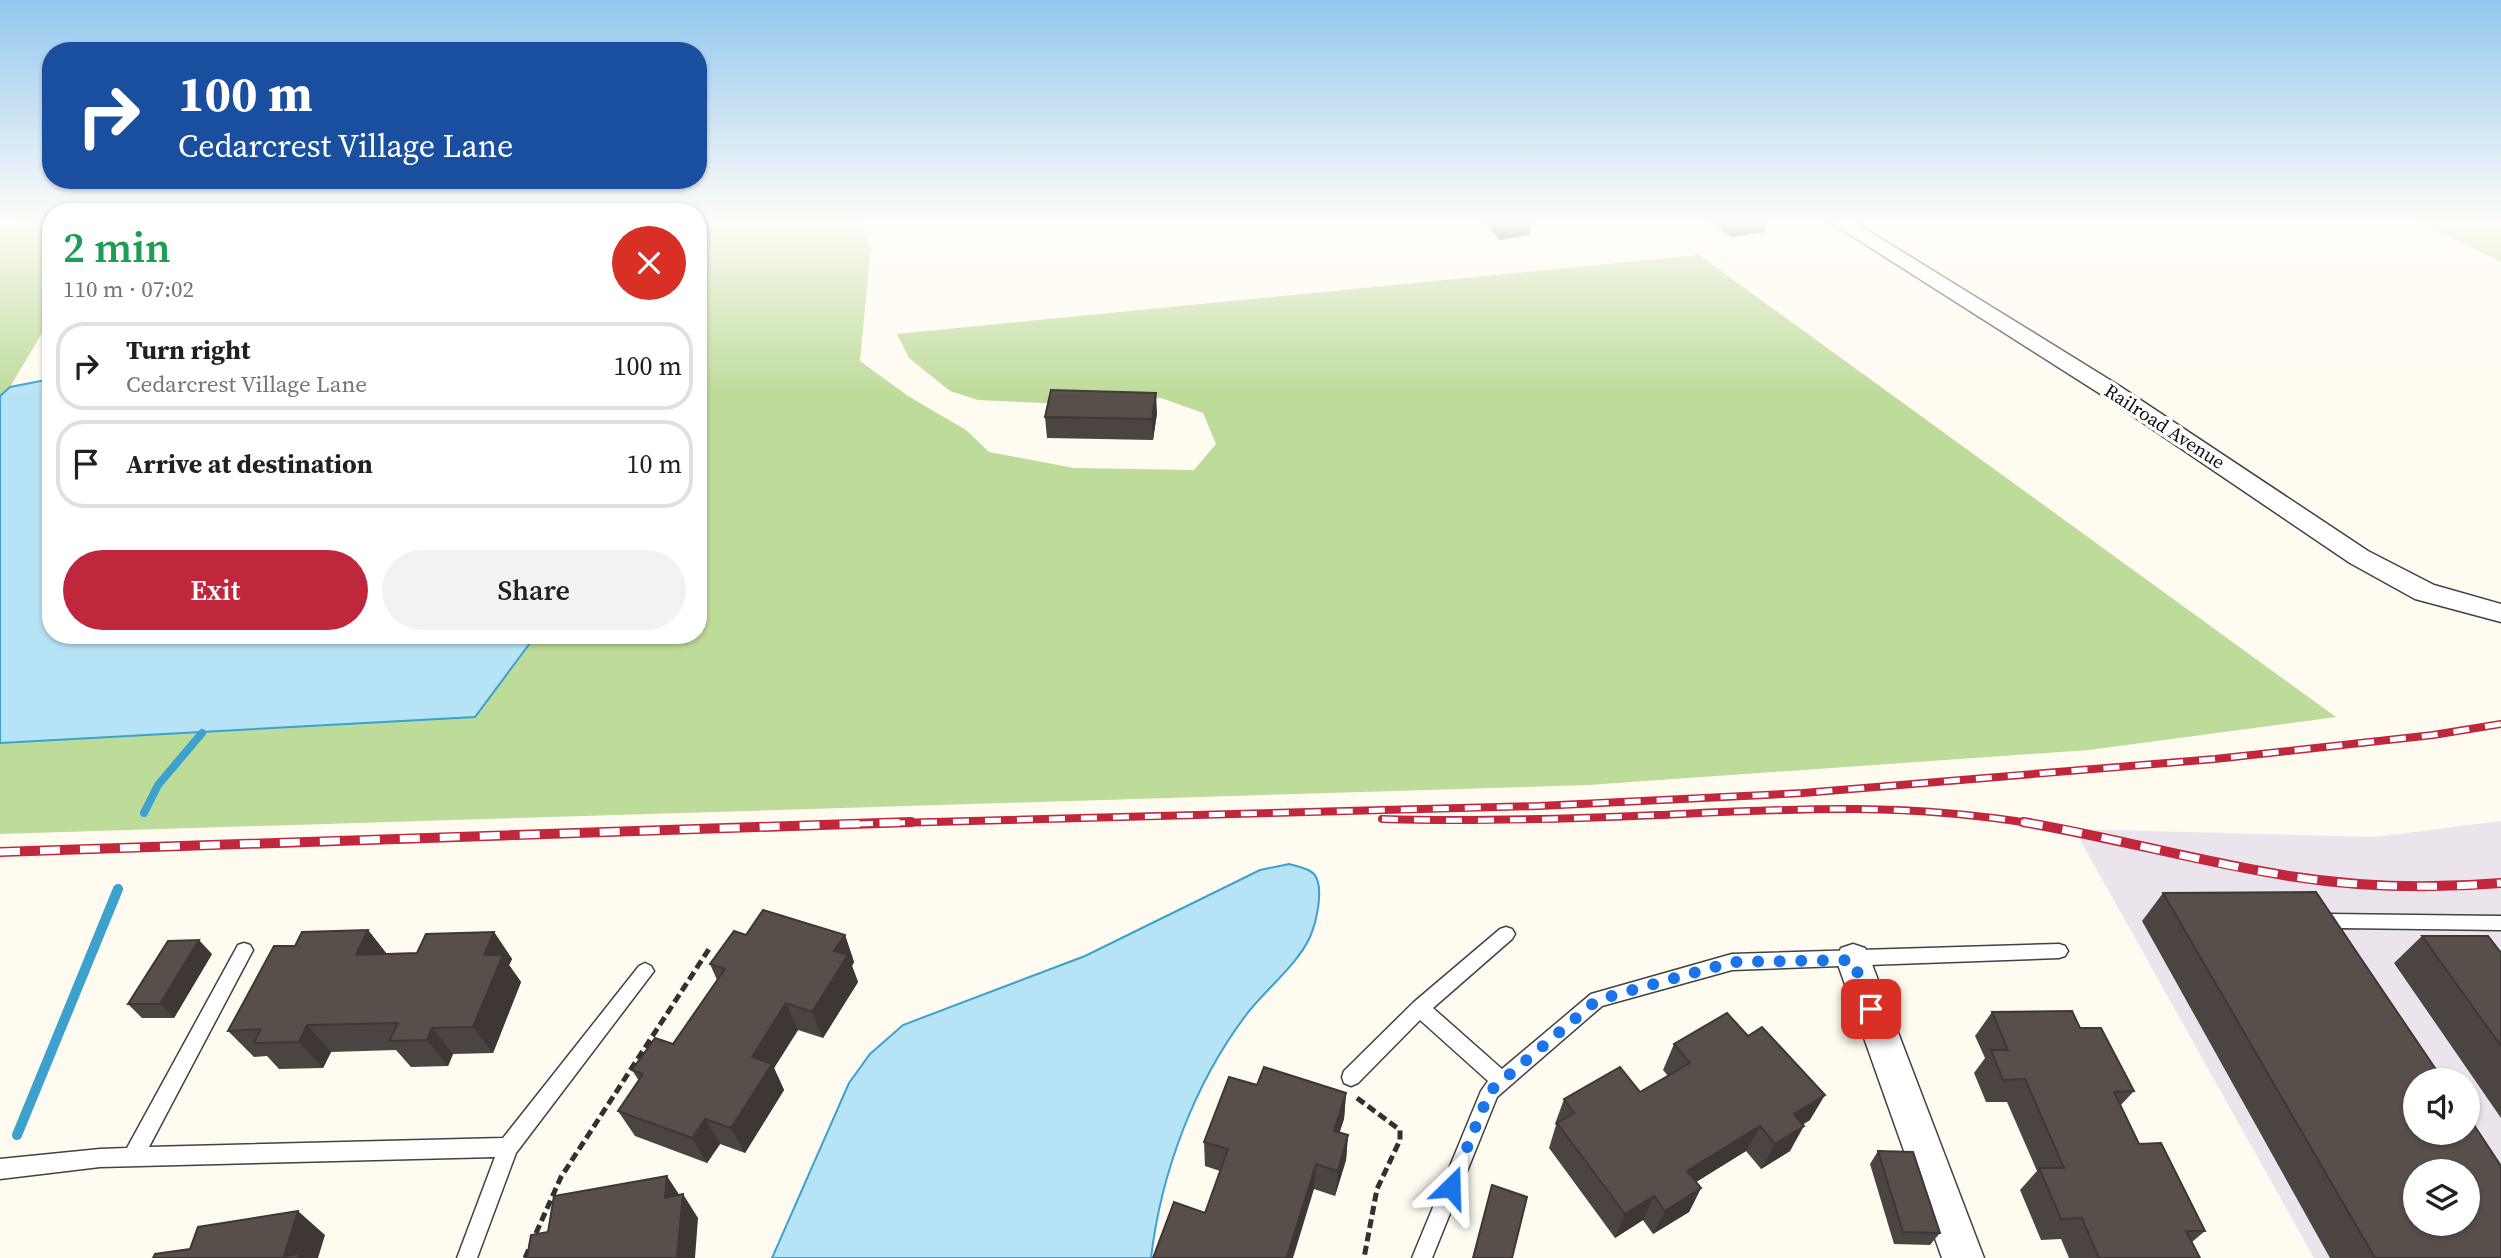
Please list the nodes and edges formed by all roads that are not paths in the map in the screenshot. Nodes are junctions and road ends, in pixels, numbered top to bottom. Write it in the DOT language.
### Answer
graph roads {
  1 [pos="1931,279"];
  2 [pos="2501,613"];
  3 [pos="2501,923"];
  4 [pos="1506,934"];
  5 [pos="2343,944"];
  6 [pos="244,950"];
  7 [pos="2059,951"];
  8 [pos="1853,960"];
  9 [pos="645,971"];
  10 [pos="1420,1008"];
  11 [pos="1351,1077"];
  12 [pos="1502,1081"];
  13 [pos="508,1147"];
  14 [pos="133,1157"];
  15 [pos="0,1169"];
  16 [pos="467,1258"];
  17 [pos="1422,1258"];
  18 [pos="1963,1258"];
  1 -- 2 [label="street, Railroad Avenue"];
  3 -- 5 [label="lane"];
  4 -- 10 [label="lane"];
  6 -- 14 [label="lane"];
  7 -- 8 [label="lane"];
  8 -- 12 [label="lane"];
  8 -- 18 [label="street"];
  9 -- 13 [label="lane"];
  10 -- 11 [label="lane"];
  10 -- 12 [label="lane"];
  12 -- 17 [label="lane"];
  13 -- 14 [label="lane"];
  13 -- 16 [label="lane"];
  14 -- 15 [label="lane"];
}
